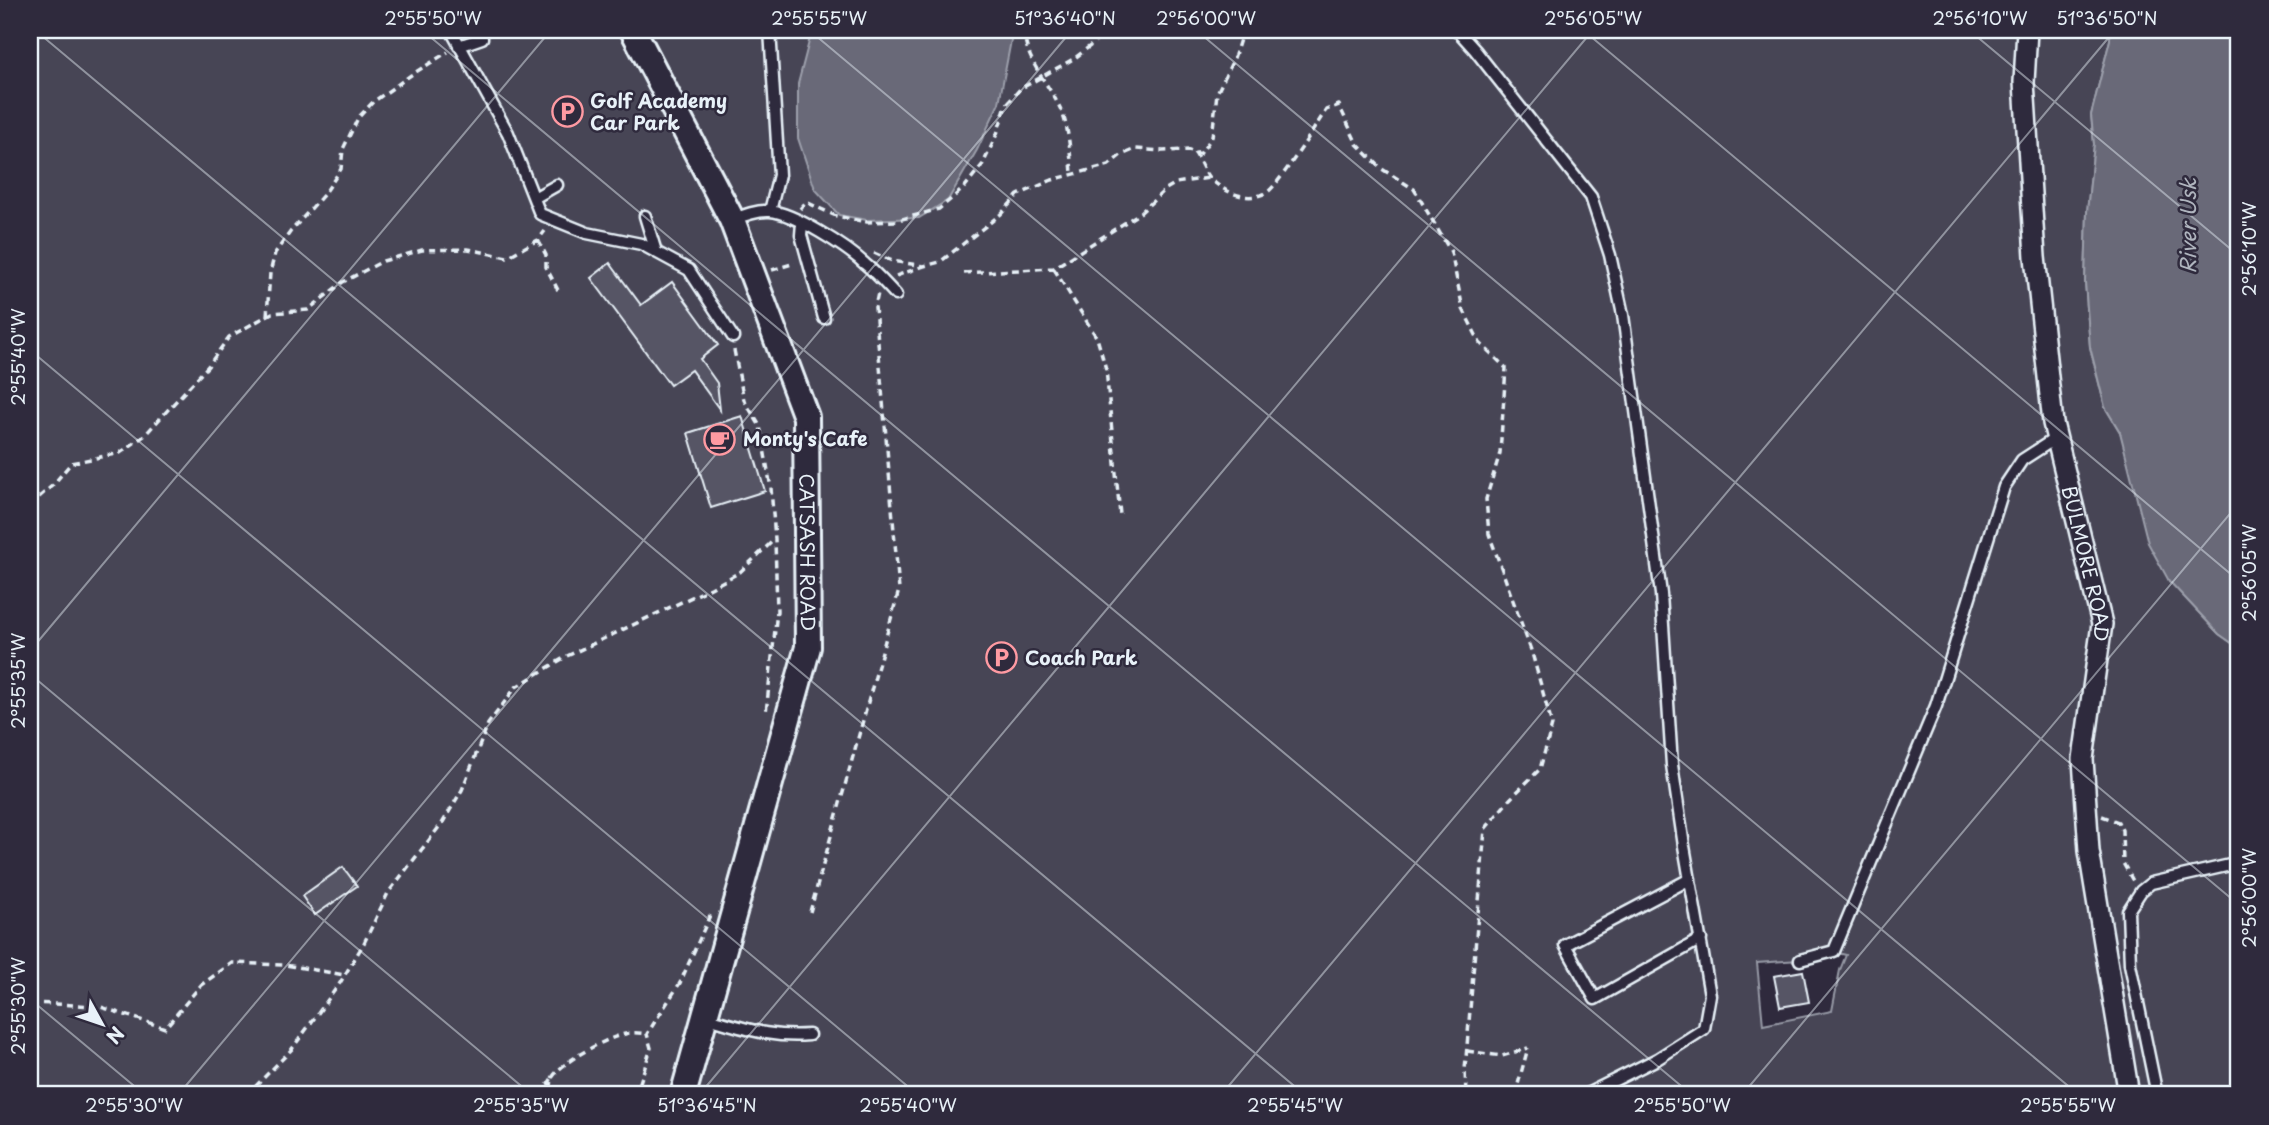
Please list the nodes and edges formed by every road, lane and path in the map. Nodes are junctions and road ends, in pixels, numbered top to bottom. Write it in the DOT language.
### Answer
graph roads {
  1 [pos="451,30"];
  2 [pos="633,30"];
  3 [pos="770,30"];
  4 [pos="1024,30"];
  5 [pos="1105,30"];
  6 [pos="1243,30"];
  7 [pos="1457,30"];
  8 [pos="2027,30"];
  9 [pos="482,38"];
  10 [pos="459,46"];
  11 [pos="1041,79"];
  12 [pos="1194,152"];
  13 [pos="1072,173"];
  14 [pos="1209,178"];
  15 [pos="557,186"];
  16 [pos="534,198"];
  17 [pos="770,211"];
  18 [pos="645,216"];
  19 [pos="732,220"];
  20 [pos="797,220"];
  21 [pos="870,251"];
  22 [pos="656,252"];
  23 [pos="808,258"];
  24 [pos="924,267"];
  25 [pos="1054,268"];
  26 [pos="964,272"];
  27 [pos="753,277"];
  28 [pos="886,285"];
  29 [pos="561,294"];
  30 [pos="896,295"];
  31 [pos="267,316"];
  32 [pos="824,318"];
  33 [pos="733,337"];
  34 [pos="2056,438"];
  35 [pos="30,505"];
  36 [pos="1120,515"];
  37 [pos="775,539"];
  38 [pos="765,724"];
  39 [pos="2086,813"];
  40 [pos="2239,863"];
  41 [pos="1690,879"];
  42 [pos="2141,891"];
  43 [pos="713,908"];
  44 [pos="810,912"];
  45 [pos="1701,939"];
  46 [pos="1800,960"];
  47 [pos="345,975"];
  48 [pos="30,991"];
  49 [pos="31,1003"];
  50 [pos="706,1018"];
  51 [pos="648,1034"];
  52 [pos="809,1035"];
  53 [pos="1467,1051"];
  54 [pos="552,1078"];
  55 [pos="247,1095"];
  56 [pos="541,1095"];
  57 [pos="550,1095"];
  58 [pos="636,1095"];
  59 [pos="683,1095"];
  60 [pos="1466,1095"];
  61 [pos="1515,1095"];
  62 [pos="1585,1095"];
  63 [pos="2129,1095"];
  64 [pos="2157,1095"];
  1 -- 10 [label="lane"];
  2 -- 19 [label="street, CATSASH ROAD"];
  3 -- 17 [label="lane"];
  4 -- 11 [label="path"];
  5 -- 11 [label="path"];
  6 -- 12 [label="path"];
  7 -- 41 [label="lane"];
  8 -- 34 [label="street, BULMORE ROAD"];
  9 -- 10 [label="lane"];
  10 -- 16 [label="lane"];
  10 -- 31 [label="path"];
  11 -- 13 [label="path"];
  11 -- 20 [label="path"];
  12 -- 13 [label="path"];
  12 -- 14 [label="path"];
  13 -- 24 [label="path"];
  14 -- 25 [label="path"];
  14 -- 53 [label="path"];
  15 -- 16 [label="lane"];
  16 -- 22 [label="lane"];
  17 -- 19 [label="lane"];
  17 -- 20 [label="lane"];
  18 -- 22 [label="lane"];
  19 -- 27 [label="street, CATSASH ROAD"];
  20 -- 23 [label="lane"];
  20 -- 28 [label="lane"];
  21 -- 24 [label="path"];
  22 -- 33 [label="lane"];
  23 -- 27 [label="path"];
  23 -- 32 [label="lane"];
  24 -- 28 [label="path"];
  25 -- 26 [label="path"];
  25 -- 36 [label="path"];
  27 -- 50 [label="street, CATSASH ROAD"];
  28 -- 30 [label="lane"];
  28 -- 44 [label="path"];
  29 -- 31 [label="path"];
  31 -- 35 [label="path"];
  33 -- 37 [label="path"];
  34 -- 39 [label="street, BULMORE ROAD"];
  34 -- 46 [label="lane"];
  37 -- 38 [label="path"];
  37 -- 47 [label="path"];
  39 -- 42 [label="path"];
  39 -- 63 [label="street, BULMORE ROAD"];
  40 -- 42 [label="lane"];
  41 -- 45 [label="lane"];
  41 -- 45 [label="lane"];
  42 -- 64 [label="lane"];
  43 -- 51 [label="path"];
  45 -- 62 [label="lane"];
  47 -- 49 [label="path"];
  47 -- 55 [label="path"];
  48 -- 49 [label="path"];
  50 -- 52 [label="lane"];
  50 -- 59 [label="street, CATSASH ROAD"];
  51 -- 54 [label="path"];
  51 -- 58 [label="path"];
  53 -- 60 [label="path"];
  53 -- 61 [label="path"];
  54 -- 56 [label="path"];
  54 -- 57 [label="path"];
}
